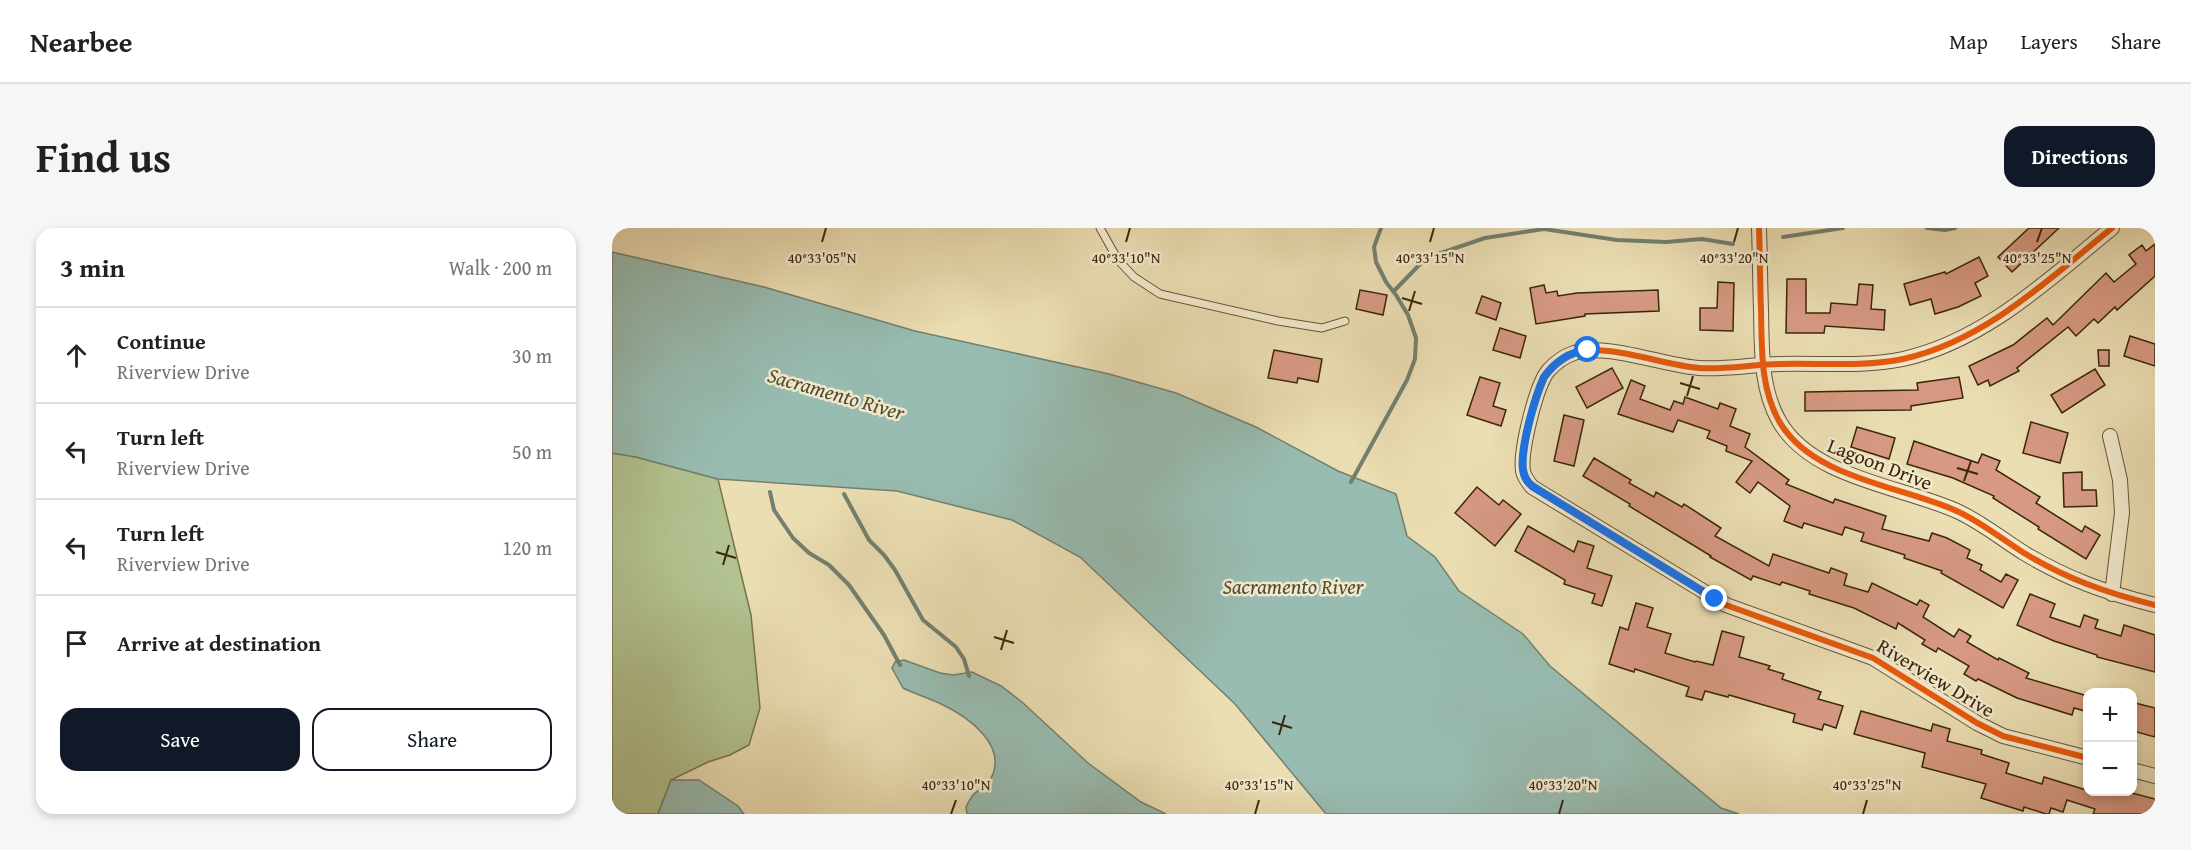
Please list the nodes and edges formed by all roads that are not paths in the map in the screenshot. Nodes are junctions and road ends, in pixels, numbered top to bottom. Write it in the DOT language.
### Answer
graph roads {
  1 [pos="1100,228"];
  2 [pos="1760,228"];
  3 [pos="2112,228"];
  4 [pos="1345,321"];
  5 [pos="1762,364"];
  6 [pos="2110,436"];
  7 [pos="2112,594"];
  8 [pos="2155,605"];
  9 [pos="2083,757"];
  10 [pos="2137,771"];
  11 [pos="2155,776"];
  1 -- 4 [label="lane"];
  2 -- 5 [label="street, Lagoon Drive"];
  3 -- 5 [label="street, Riverview Drive"];
  5 -- 7 [label="street, Lagoon Drive"];
  5 -- 9 [label="street, Riverview Drive"];
  6 -- 7 [label="street"];
  7 -- 8 [label="street, Lagoon Drive"];
  10 -- 11 [label="street"];
}
